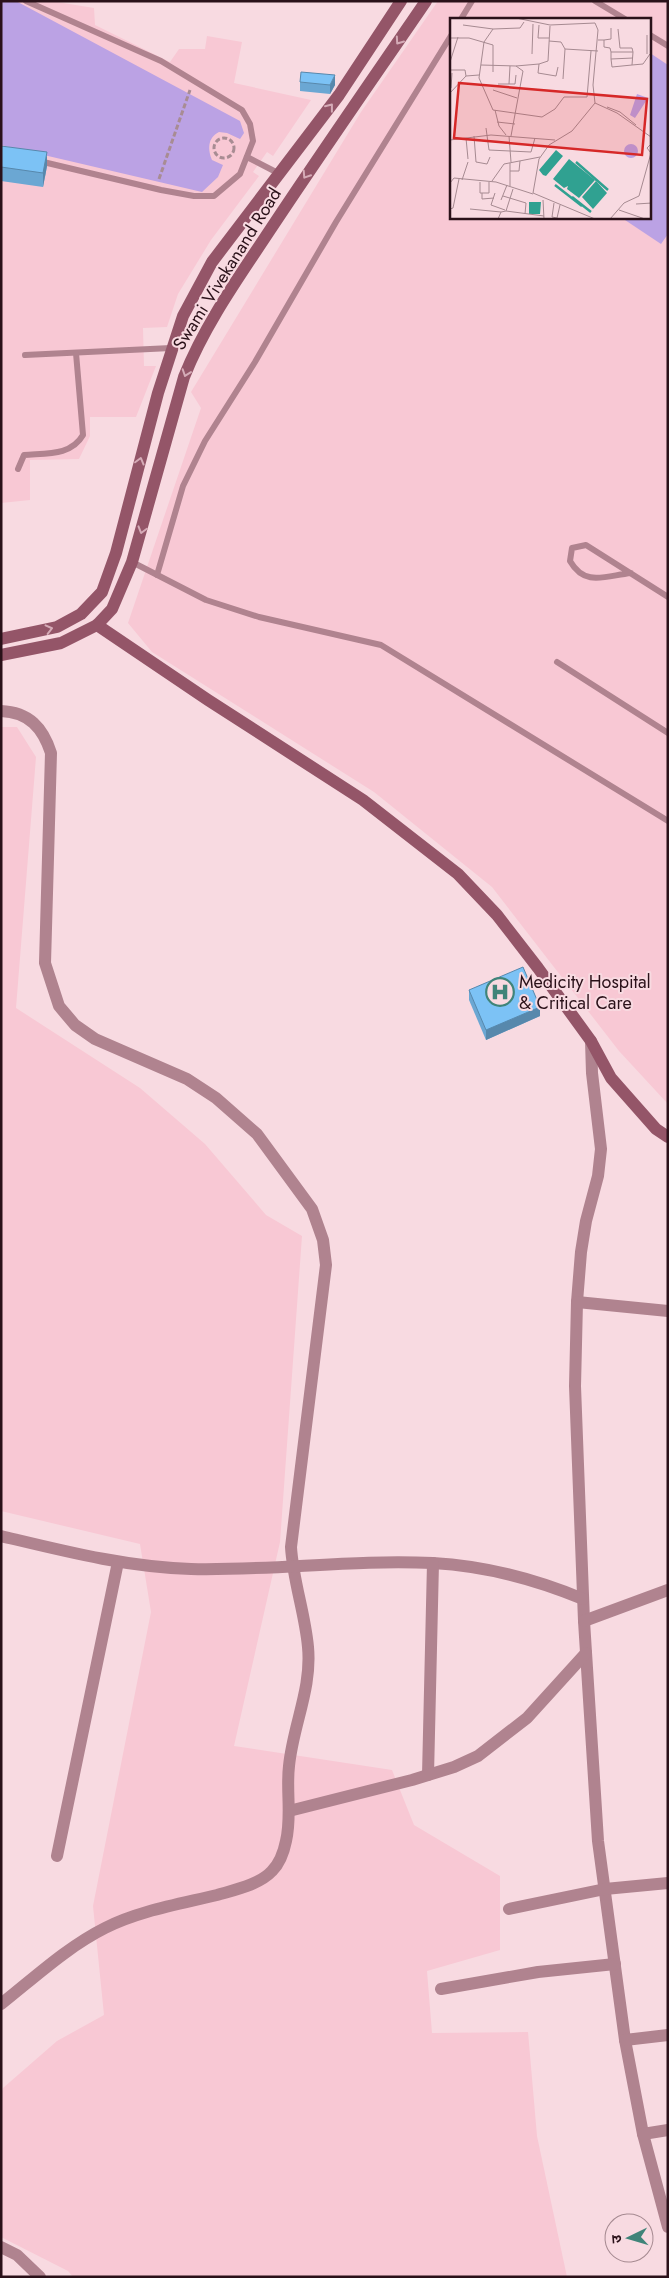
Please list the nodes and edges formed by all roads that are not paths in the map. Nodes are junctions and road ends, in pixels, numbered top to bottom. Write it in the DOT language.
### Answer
graph roads {
  1 [pos="26,1"];
  2 [pos="401,1"];
  3 [pos="426,1"];
  4 [pos="472,1"];
  5 [pos="595,1"];
  6 [pos="462,18"];
  7 [pos="623,18"];
  8 [pos="652,36"];
  9 [pos="450,37"];
  10 [pos="668,46"];
  11 [pos="247,157"];
  12 [pos="30,159"];
  13 [pos="278,173"];
  14 [pos="171,348"];
  15 [pos="76,353"];
  16 [pos="25,355"];
  17 [pos="18,469"];
  18 [pos="132,562"];
  19 [pos="631,573"];
  20 [pos="157,575"];
  21 [pos="668,597"];
  22 [pos="98,625"];
  23 [pos="1,639"];
  24 [pos="1,655"];
  25 [pos="557,662"];
  26 [pos="1,710"];
  27 [pos="668,733"];
  28 [pos="668,820"];
  29 [pos="591,1041"];
  30 [pos="668,1137"];
  31 [pos="577,1302"];
  32 [pos="668,1311"];
  33 [pos="1,1536"];
  34 [pos="118,1562"];
  35 [pos="433,1563"];
  36 [pos="292,1566"];
  37 [pos="668,1590"];
  38 [pos="583,1599"];
  39 [pos="584,1621"];
  40 [pos="586,1653"];
  41 [pos="428,1775"];
  42 [pos="289,1810"];
  43 [pos="57,1856"];
  44 [pos="668,1883"];
  45 [pos="605,1889"];
  46 [pos="509,1909"];
  47 [pos="615,1964"];
  48 [pos="441,1989"];
  49 [pos="1,2004"];
  50 [pos="668,2035"];
  51 [pos="625,2040"];
  52 [pos="668,2130"];
  53 [pos="642,2134"];
  54 [pos="668,2227"];
  55 [pos="1,2247"];
  56 [pos="40,2277"];
  1 -- 11 [label="lane"];
  13 -- 2 [label="street, one-way"];
  3 -- 18 [label="street, Swami Vivekanand Road, one-way"];
  4 -- 6 [label="lane"];
  5 -- 7 [label="lane"];
  8 -- 10 [label="lane"];
  9 -- 20 [label="lane"];
  11 -- 12 [label="lane"];
  11 -- 13 [label="lane"];
  13 -- 14 [label="street"];
  14 -- 15 [label="lane"];
  23 -- 14 [label="street, one-way"];
  15 -- 16 [label="lane"];
  15 -- 17 [label="lane"];
  18 -- 20 [label="lane"];
  18 -- 22 [label="street, Swami Vivekanand Road"];
  19 -- 19 [label="lane"];
  19 -- 21 [label="lane"];
  20 -- 28 [label="lane"];
  22 -- 24 [label="street, Swami Vivekanand Road"];
  22 -- 29 [label="street"];
  25 -- 27 [label="lane"];
  26 -- 36 [label="street"];
  29 -- 30 [label="street"];
  29 -- 31 [label="street"];
  31 -- 32 [label="street"];
  31 -- 38 [label="street"];
  33 -- 34 [label="street"];
  34 -- 36 [label="street"];
  34 -- 43 [label="street"];
  35 -- 36 [label="street"];
  35 -- 38 [label="street"];
  35 -- 41 [label="street"];
  36 -- 42 [label="street"];
  37 -- 39 [label="street"];
  38 -- 39 [label="street"];
  39 -- 40 [label="street"];
  40 -- 41 [label="street"];
  40 -- 45 [label="street"];
  41 -- 42 [label="street"];
  42 -- 49 [label="street"];
  44 -- 45 [label="street"];
  45 -- 46 [label="street"];
  45 -- 47 [label="street"];
  47 -- 48 [label="street"];
  47 -- 51 [label="street"];
  50 -- 51 [label="street"];
  51 -- 53 [label="street"];
  52 -- 53 [label="street"];
  53 -- 54 [label="street"];
  55 -- 56 [label="street"];
}
